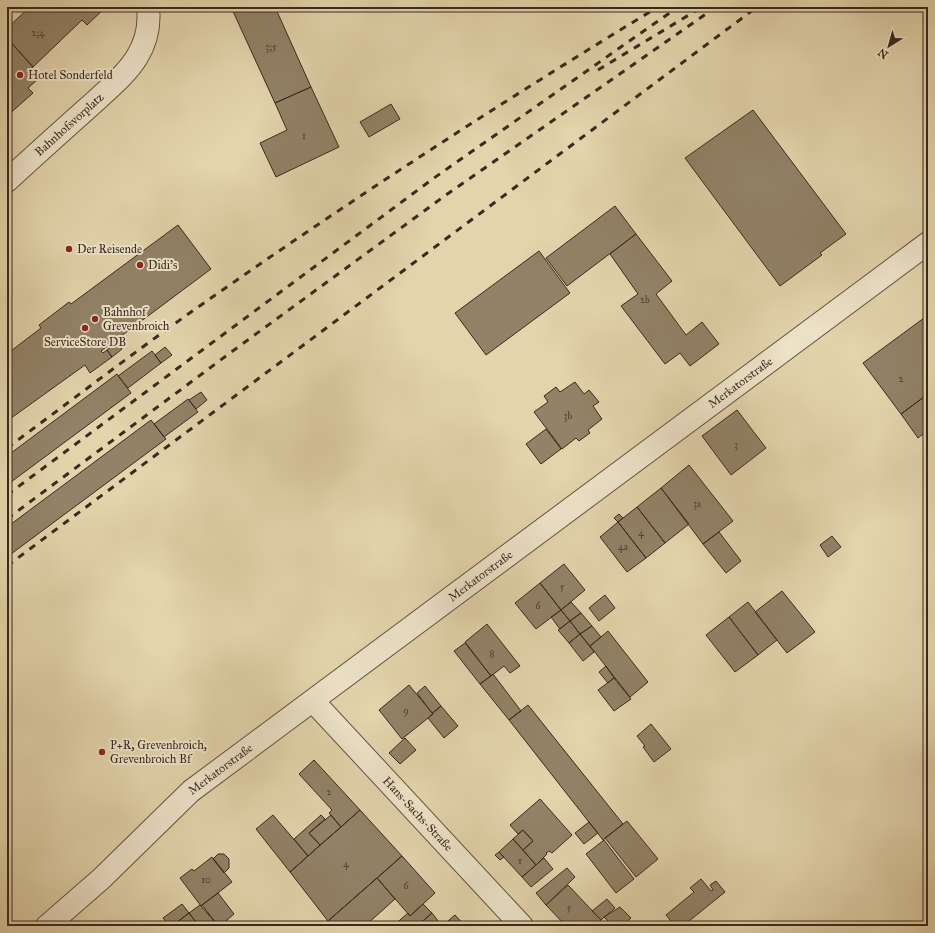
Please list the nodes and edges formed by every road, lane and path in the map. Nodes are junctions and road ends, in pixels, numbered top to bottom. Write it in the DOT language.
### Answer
graph roads {
  1 [pos="148,15"];
  2 [pos="7,181"];
  3 [pos="928,243"];
  4 [pos="314,701"];
  5 [pos="47,926"];
  6 [pos="522,926"];
  1 -- 2 [label="street, Bahnhofsvorplatz"];
  3 -- 4 [label="street, Merkatorstraße"];
  4 -- 5 [label="street, Merkatorstraße"];
  4 -- 6 [label="street, Hans-Sachs-Straße"];
}
